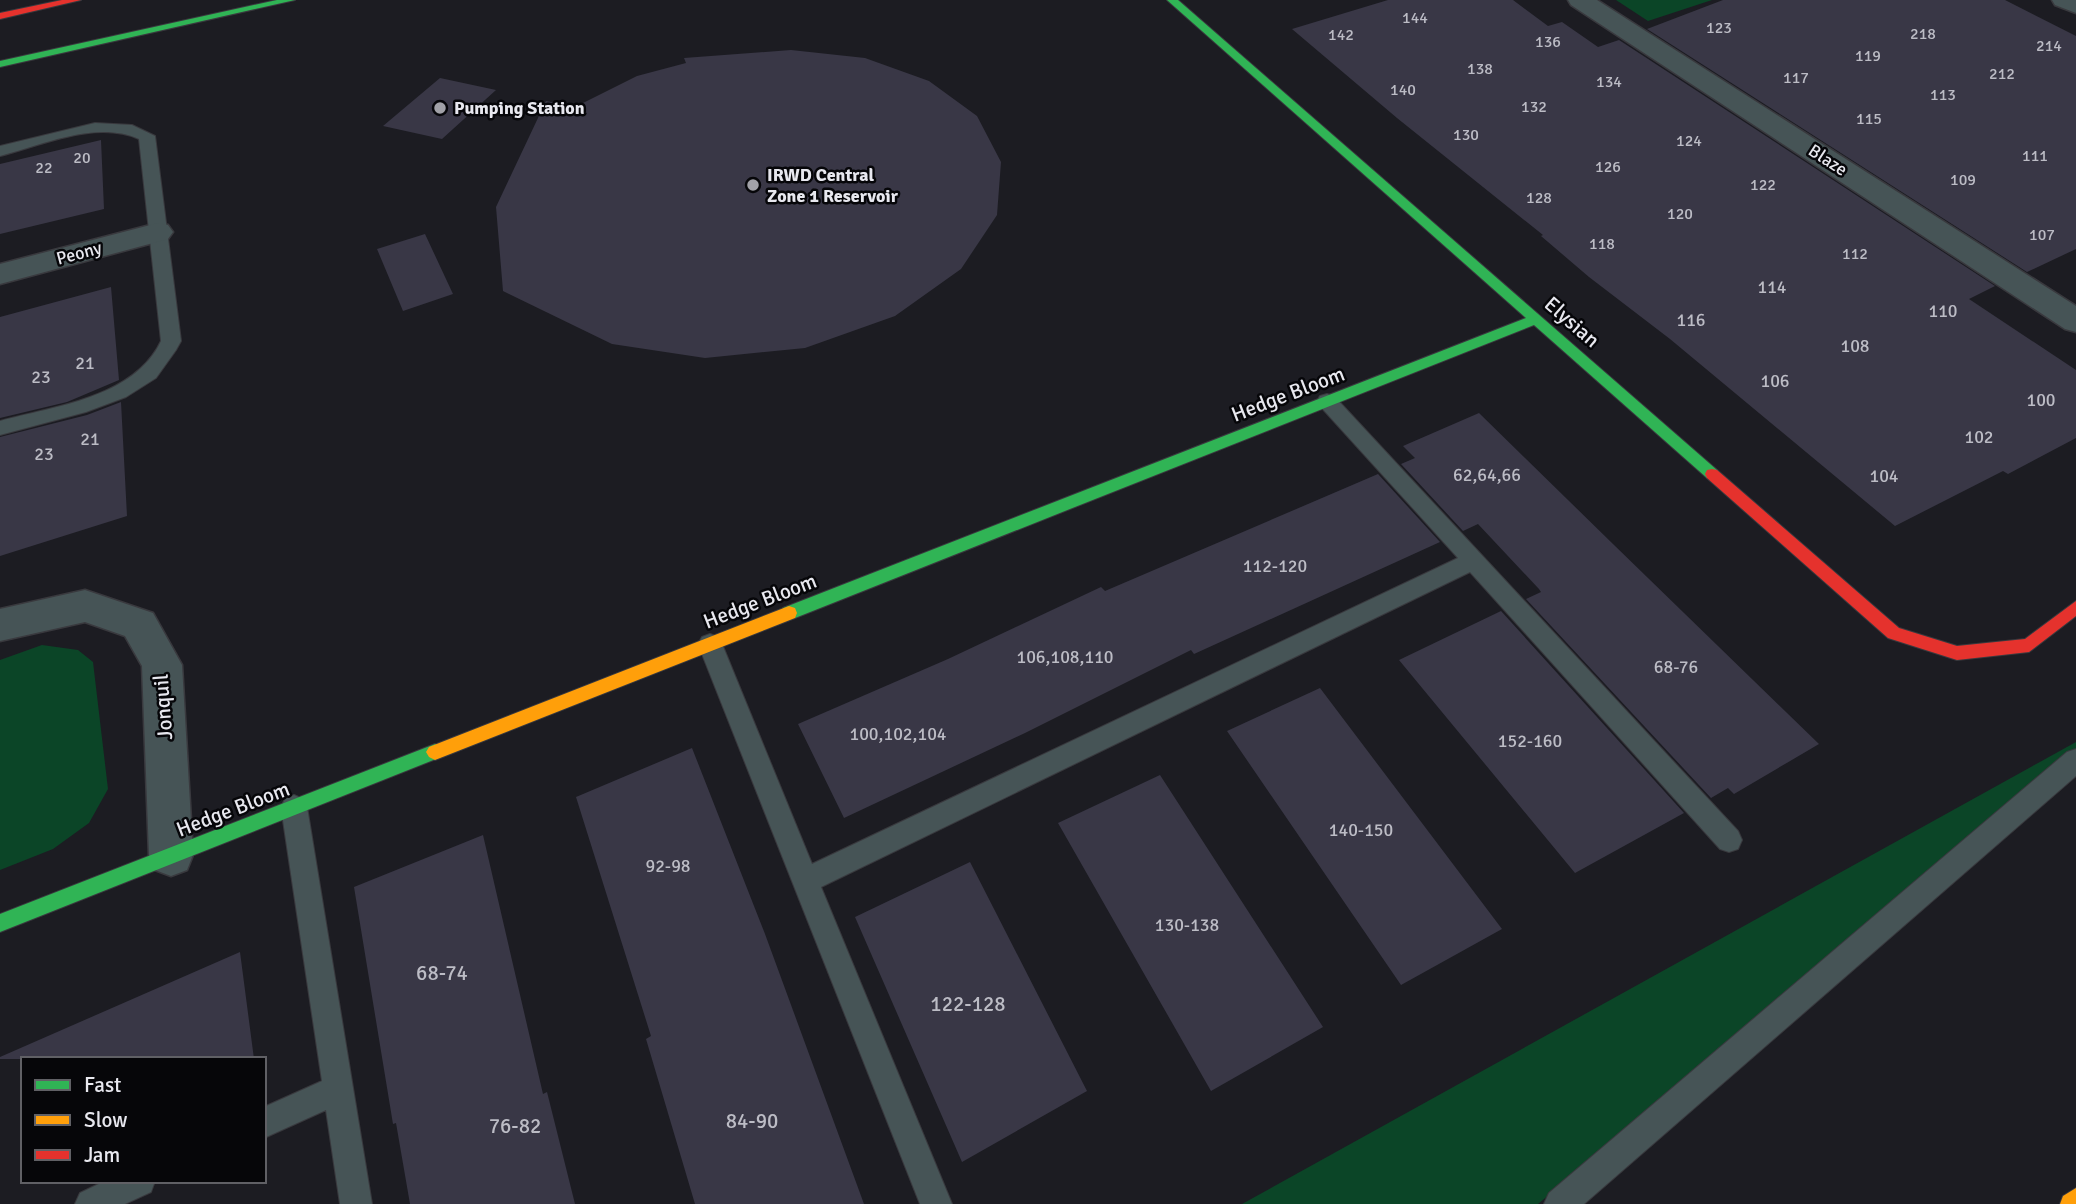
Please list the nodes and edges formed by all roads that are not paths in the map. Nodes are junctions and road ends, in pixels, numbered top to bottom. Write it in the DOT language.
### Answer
graph roads {
  1 [pos="76,0"];
  2 [pos="290,0"];
  3 [pos="1172,0"];
  4 [pos="1580,0"];
  5 [pos="2064,0"];
  6 [pos="2076,6"];
  7 [pos="0,16"];
  8 [pos="0,64"];
  9 [pos="0,151"];
  10 [pos="158,232"];
  11 [pos="0,274"];
  12 [pos="1536,319"];
  13 [pos="2076,321"];
  14 [pos="1327,401"];
  15 [pos="0,428"];
  16 [pos="1473,561"];
  17 [pos="2076,607"];
  18 [pos="0,625"];
  19 [pos="710,644"];
  20 [pos="2076,760"];
  21 [pos="293,807"];
  22 [pos="1729,840"];
  23 [pos="171,855"];
  24 [pos="805,881"];
  25 [pos="0,923"];
  26 [pos="338,1089"];
  27 [pos="266,1123"];
  28 [pos="136,1183"];
  29 [pos="2076,1199"];
  30 [pos="90,1204"];
  31 [pos="356,1204"];
  32 [pos="936,1204"];
  33 [pos="1560,1204"];
  34 [pos="2071,1204"];
  1 -- 7 [label="main road"];
  2 -- 8 [label="main road"];
  3 -- 12 [label="main road, Elysian"];
  4 -- 13 [label="street, Blaze"];
  5 -- 6 [label="street"];
  9 -- 10 [label="lane"];
  10 -- 11 [label="street, Peony"];
  10 -- 15 [label="lane"];
  12 -- 14 [label="main road, Hedge Bloom"];
  12 -- 17 [label="main road, Elysian"];
  14 -- 16 [label="lane"];
  14 -- 19 [label="main road, Hedge Bloom"];
  16 -- 22 [label="lane"];
  16 -- 24 [label="lane"];
  18 -- 23 [label="street, Jonquil"];
  19 -- 21 [label="main road, Hedge Bloom"];
  19 -- 24 [label="lane"];
  20 -- 33 [label="lane"];
  21 -- 23 [label="main road, Hedge Bloom"];
  21 -- 26 [label="lane"];
  23 -- 25 [label="main road, Hedge Bloom"];
  24 -- 32 [label="lane"];
  26 -- 27 [label="lane"];
  26 -- 31 [label="lane"];
  28 -- 30 [label="lane"];
  29 -- 34 [label="main road"];
}
